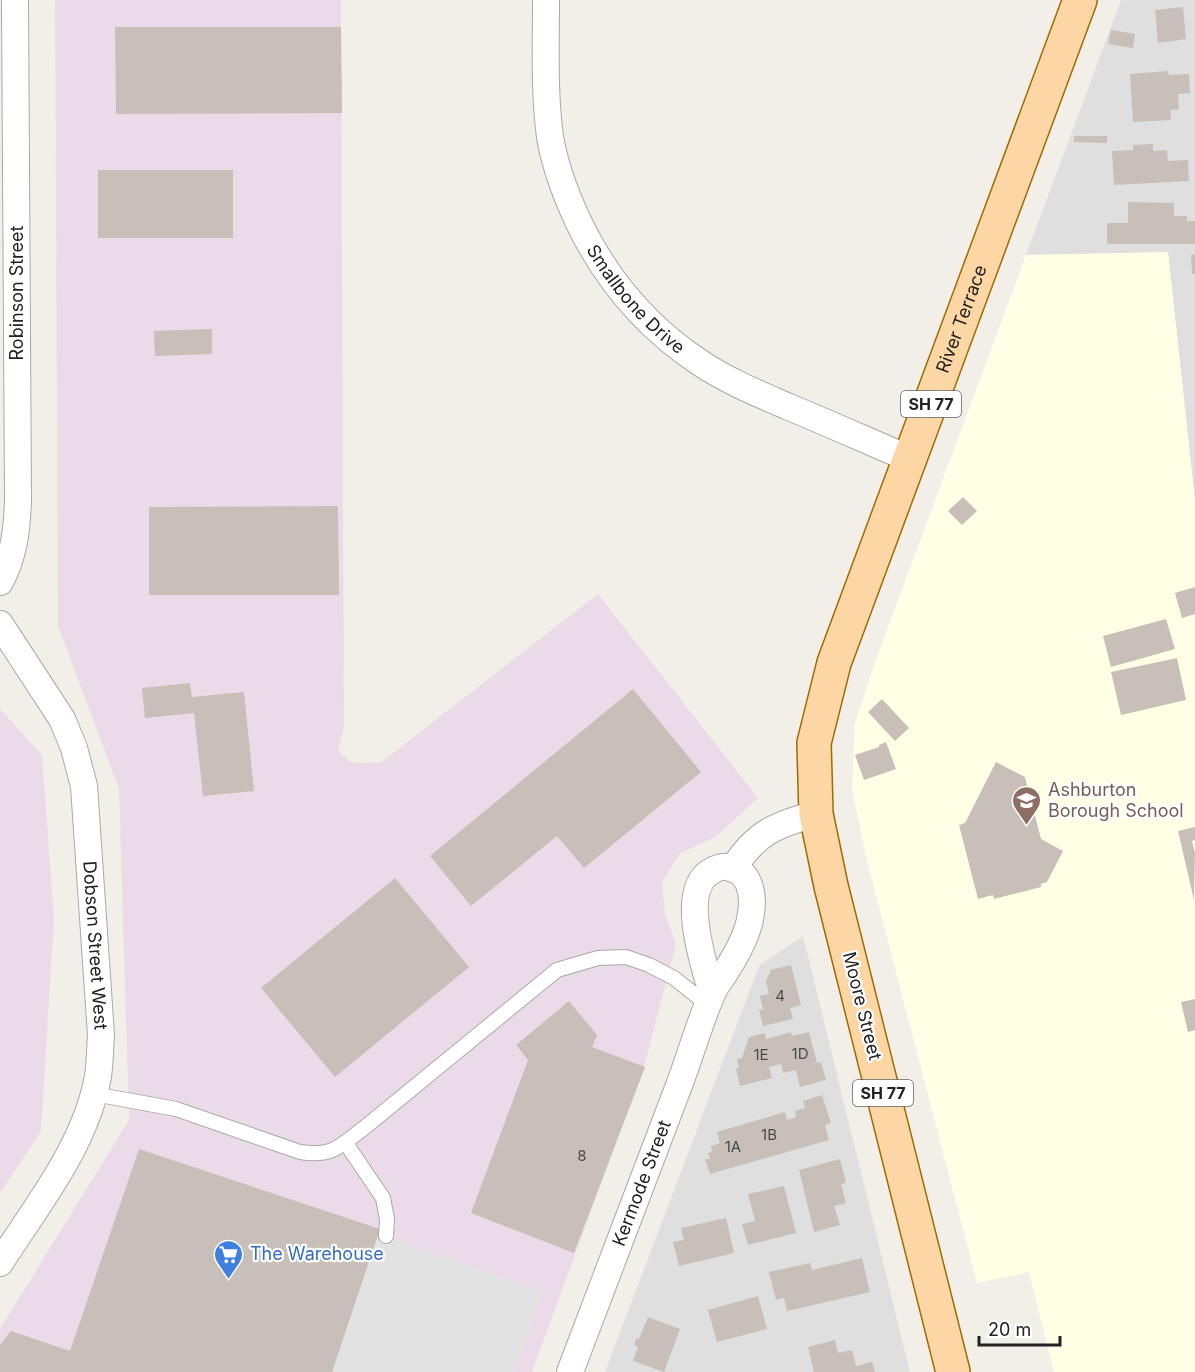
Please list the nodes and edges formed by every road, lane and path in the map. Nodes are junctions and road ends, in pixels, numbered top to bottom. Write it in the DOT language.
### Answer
graph roads {
  1 [pos="15,0"];
  2 [pos="546,0"];
  3 [pos="1080,0"];
  4 [pos="910,459"];
  5 [pos="0,582"];
  6 [pos="0,624"];
  7 [pos="816,814"];
  8 [pos="733,868"];
  9 [pos="710,999"];
  10 [pos="94,1094"];
  11 [pos="345,1143"];
  12 [pos="386,1236"];
  13 [pos="0,1263"];
  14 [pos="570,1372"];
  15 [pos="953,1372"];
  1 -- 5 [label="street, Robinson Street"];
  2 -- 4 [label="street, Smallbone Drive"];
  3 -- 4 [label="main road, River Terrace / SH 77"];
  4 -- 7 [label="main road, River Terrace / SH 77"];
  6 -- 10 [label="street, Dobson Street West"];
  7 -- 8 [label="street"];
  7 -- 15 [label="main road, Moore Street / SH 77"];
  8 -- 9 [label="street, Kermode Street"];
  8 -- 9 [label="street"];
  9 -- 11 [label="lane"];
  9 -- 14 [label="street, Kermode Street"];
  10 -- 11 [label="lane"];
  10 -- 13 [label="street, Dobson Street West"];
  11 -- 12 [label="lane"];
}
